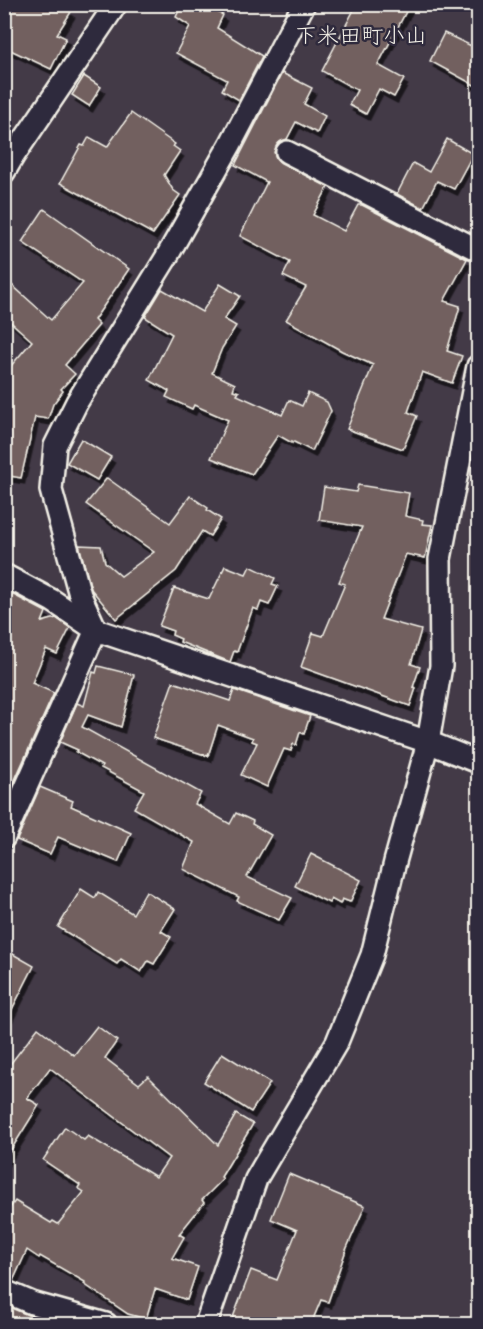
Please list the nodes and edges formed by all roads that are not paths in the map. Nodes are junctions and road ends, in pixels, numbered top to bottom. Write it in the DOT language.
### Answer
graph roads {
  1 [pos="116,4"];
  2 [pos="304,4"];
  3 [pos="287,152"];
  4 [pos="4,172"];
  5 [pos="478,250"];
  6 [pos="478,366"];
  7 [pos="4,575"];
  8 [pos="96,630"];
  9 [pos="429,742"];
  10 [pos="478,762"];
  11 [pos="4,837"];
  12 [pos="4,1290"];
  13 [pos="106,1324"];
  14 [pos="206,1324"];
  1 -- 4 [label="street"];
  2 -- 8 [label="street"];
  3 -- 5 [label="street"];
  6 -- 9 [label="street"];
  7 -- 8 [label="street"];
  8 -- 9 [label="street"];
  8 -- 11 [label="street"];
  9 -- 10 [label="street"];
  9 -- 14 [label="street"];
  12 -- 13 [label="street"];
}
